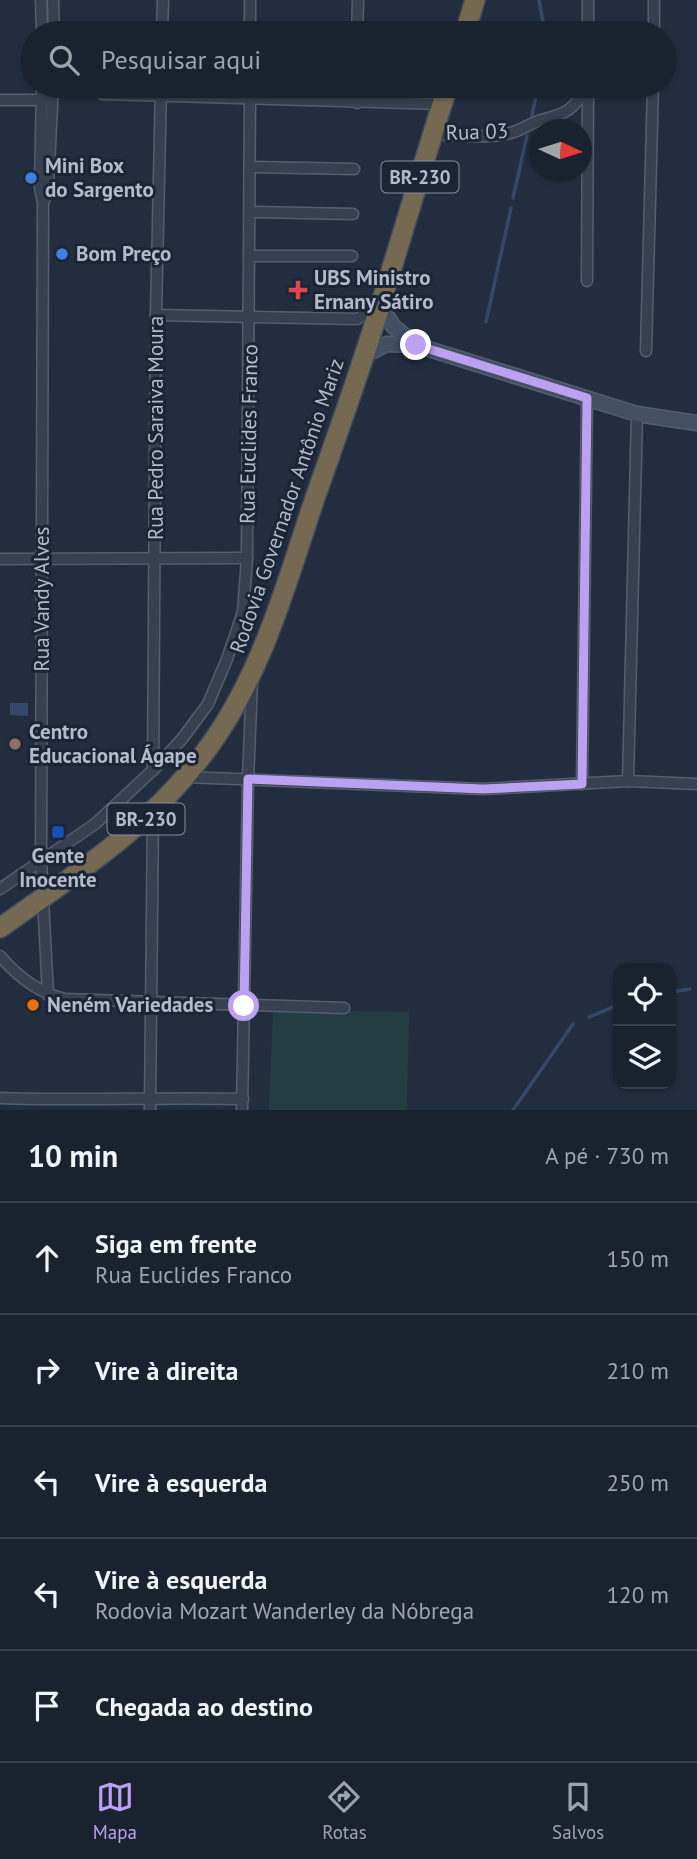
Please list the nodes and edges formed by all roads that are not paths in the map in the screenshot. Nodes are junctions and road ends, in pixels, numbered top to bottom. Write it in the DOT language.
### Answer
graph roads {
  1 [pos="41,0"];
  2 [pos="53,0"];
  3 [pos="163,0"];
  4 [pos="250,0"];
  5 [pos="358,0"];
  6 [pos="475,0"];
  7 [pos="588,0"];
  8 [pos="654,0"];
  9 [pos="42,21"];
  10 [pos="54,21"];
  11 [pos="162,21"];
  12 [pos="250,21"];
  13 [pos="357,21"];
  14 [pos="469,21"];
  15 [pos="588,21"];
  16 [pos="654,21"];
  17 [pos="161,98"];
  18 [pos="230,98"];
  19 [pos="357,98"];
  20 [pos="412,98"];
  21 [pos="444,98"];
  22 [pos="580,98"];
  23 [pos="588,98"];
  24 [pos="653,98"];
  25 [pos="0,100"];
  26 [pos="48,100"];
  27 [pos="250,100"];
  28 [pos="357,103"];
  29 [pos="433,134"];
  30 [pos="250,167"];
  31 [pos="354,169"];
  32 [pos="250,212"];
  33 [pos="353,214"];
  34 [pos="352,256"];
  35 [pos="250,257"];
  36 [pos="587,281"];
  37 [pos="380,305"];
  38 [pos="156,315"];
  39 [pos="250,317"];
  40 [pos="357,318"];
  41 [pos="387,334"];
  42 [pos="646,351"];
  43 [pos="365,355"];
  44 [pos="587,398"];
  45 [pos="637,414"];
  46 [pos="697,423"];
  47 [pos="155,556"];
  48 [pos="42,558"];
  49 [pos="247,558"];
  50 [pos="0,559"];
  51 [pos="253,672"];
  52 [pos="153,770"];
  53 [pos="185,777"];
  54 [pos="248,779"];
  55 [pos="628,781"];
  56 [pos="582,784"];
  57 [pos="697,784"];
  58 [pos="153,812"];
  59 [pos="41,860"];
  60 [pos="0,889"];
  61 [pos="42,898"];
  62 [pos="0,928"];
  63 [pos="0,956"];
  64 [pos="48,995"];
  65 [pos="150,1002"];
  66 [pos="244,1006"];
  67 [pos="344,1008"];
  68 [pos="150,1097"];
  69 [pos="0,1098"];
  70 [pos="243,1104"];
  71 [pos="150,1110"];
  1 -- 9 [label="street"];
  2 -- 10 [label="street"];
  3 -- 11 [label="street"];
  4 -- 12 [label="street"];
  5 -- 13 [label="street"];
  6 -- 14 [label="highway"];
  7 -- 15 [label="street"];
  8 -- 16 [label="street"];
  17 -- 38 [label="street, Rua Pedro Saraiva Moura"];
  18 -- 27 [label="street"];
  19 -- 28 [label="street"];
  20 -- 28 [label="street"];
  21 -- 29 [label="highway, Rodovia Governador Antônio Mariz / BR-230"];
  22 -- 29 [label="street, Rua 03"];
  23 -- 36 [label="street"];
  24 -- 42 [label="street"];
  25 -- 26 [label="street"];
  26 -- 48 [label="street, Rua Vandy Alves"];
  27 -- 28 [label="street"];
  27 -- 30 [label="street, Rua Euclides Franco"];
  29 -- 37 [label="highway, Rodovia Governador Antônio Mariz / BR-230"];
  30 -- 31 [label="street"];
  30 -- 32 [label="street, Rua Euclides Franco"];
  32 -- 33 [label="street"];
  32 -- 35 [label="street, Rua Euclides Franco"];
  34 -- 35 [label="street"];
  35 -- 39 [label="street, Rua Euclides Franco"];
  37 -- 40 [label="street"];
  37 -- 41 [label="main road"];
  37 -- 43 [label="highway, Rodovia Governador Antônio Mariz / BR-230"];
  38 -- 39 [label="street"];
  38 -- 47 [label="street, Rua Pedro Saraiva Moura"];
  39 -- 40 [label="street"];
  39 -- 49 [label="street, Rua Euclides Franco"];
  40 -- 43 [label="street"];
  41 -- 43 [label="main road"];
  41 -- 44 [label="main road"];
  43 -- 51 [label="highway, Rodovia Governador Antônio Mariz / BR-230"];
  44 -- 45 [label="main road"];
  44 -- 56 [label="street"];
  45 -- 46 [label="main road"];
  45 -- 55 [label="street"];
  47 -- 48 [label="street"];
  47 -- 49 [label="street"];
  47 -- 52 [label="street, Rua Pedro Saraiva Moura"];
  48 -- 50 [label="street"];
  48 -- 59 [label="street, Rua Vandy Alves"];
  49 -- 52 [label="street, Rua Euclides Franco"];
  51 -- 53 [label="highway, Rodovia Governador Antônio Mariz / BR-230"];
  51 -- 54 [label="street"];
  52 -- 59 [label="street, Rua Euclides Franco"];
  53 -- 54 [label="street"];
  53 -- 58 [label="highway, Rodovia Governador Antônio Mariz / BR-230"];
  54 -- 56 [label="street"];
  54 -- 66 [label="street"];
  55 -- 56 [label="street"];
  55 -- 57 [label="street"];
  58 -- 61 [label="highway, Rodovia Governador Antônio Mariz / BR-230"];
  58 -- 65 [label="street"];
  59 -- 60 [label="street, Rua Euclides Franco"];
  59 -- 61 [label="street, Rua Vandy Alves"];
  61 -- 62 [label="highway, Rodovia Governador Antônio Mariz / BR-230"];
  61 -- 64 [label="street, Rua Vandy Alves"];
  63 -- 64 [label="street"];
  64 -- 65 [label="street"];
  65 -- 66 [label="street"];
  65 -- 68 [label="street"];
  66 -- 67 [label="street"];
  66 -- 70 [label="street"];
  68 -- 69 [label="street"];
  68 -- 70 [label="street"];
  68 -- 71 [label="street"];
}
